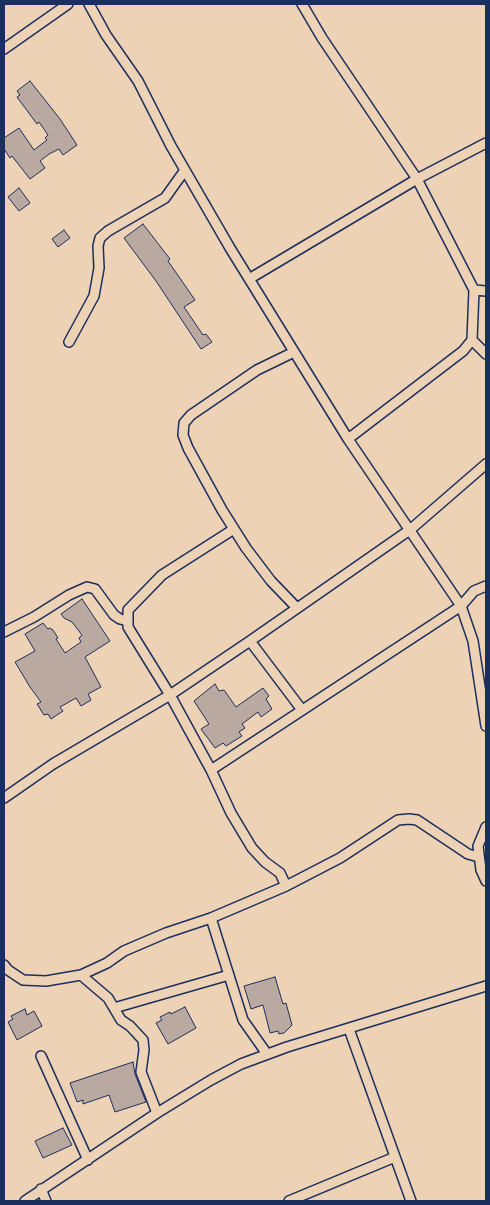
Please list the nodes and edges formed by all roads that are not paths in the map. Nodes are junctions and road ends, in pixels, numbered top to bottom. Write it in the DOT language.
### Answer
graph roads {
  1 [pos="68,4"];
  2 [pos="90,4"];
  3 [pos="302,4"];
  4 [pos="4,49"];
  5 [pos="486,143"];
  6 [pos="185,170"];
  7 [pos="417,179"];
  8 [pos="249,279"];
  9 [pos="474,290"];
  10 [pos="486,291"];
  11 [pos="472,340"];
  12 [pos="69,342"];
  13 [pos="294,352"];
  14 [pos="486,354"];
  15 [pos="348,439"];
  16 [pos="486,464"];
  17 [pos="234,529"];
  18 [pos="411,529"];
  19 [pos="486,586"];
  20 [pos="462,606"];
  21 [pos="297,608"];
  22 [pos="128,621"];
  23 [pos="4,632"];
  24 [pos="250,641"];
  25 [pos="170,695"];
  26 [pos="302,710"];
  27 [pos="486,726"];
  28 [pos="211,770"];
  29 [pos="4,798"];
  30 [pos="486,827"];
  31 [pos="479,858"];
  32 [pos="486,882"];
  33 [pos="286,886"];
  34 [pos="211,918"];
  35 [pos="4,965"];
  36 [pos="81,975"];
  37 [pos="229,976"];
  38 [pos="486,986"];
  39 [pos="114,1008"];
  40 [pos="349,1029"];
  41 [pos="267,1054"];
  42 [pos="41,1056"];
  43 [pos="158,1113"];
  44 [pos="395,1157"];
  45 [pos="88,1160"];
  46 [pos="41,1189"];
  47 [pos="25,1201"];
  48 [pos="46,1201"];
  49 [pos="289,1201"];
  50 [pos="411,1201"];
  1 -- 4 [label="street"];
  2 -- 6 [label="street"];
  3 -- 7 [label="street"];
  5 -- 7 [label="street"];
  6 -- 8 [label="street"];
  6 -- 12 [label="street"];
  7 -- 8 [label="street"];
  7 -- 9 [label="street"];
  8 -- 13 [label="street"];
  9 -- 10 [label="street"];
  9 -- 11 [label="street"];
  11 -- 14 [label="street"];
  11 -- 15 [label="street"];
  13 -- 15 [label="street"];
  13 -- 17 [label="street"];
  15 -- 18 [label="street"];
  16 -- 18 [label="street"];
  17 -- 21 [label="street"];
  17 -- 22 [label="street"];
  18 -- 20 [label="street"];
  18 -- 21 [label="street"];
  19 -- 20 [label="street"];
  20 -- 26 [label="street"];
  20 -- 27 [label="street"];
  21 -- 24 [label="street"];
  22 -- 23 [label="street"];
  22 -- 25 [label="street"];
  24 -- 25 [label="street"];
  24 -- 26 [label="street"];
  25 -- 28 [label="street"];
  25 -- 29 [label="street"];
  26 -- 28 [label="street"];
  28 -- 33 [label="street"];
  30 -- 31 [label="street"];
  31 -- 32 [label="street"];
  31 -- 33 [label="street"];
  33 -- 34 [label="street"];
  34 -- 36 [label="street"];
  34 -- 37 [label="street"];
  35 -- 36 [label="street"];
  36 -- 39 [label="street"];
  37 -- 39 [label="street"];
  37 -- 41 [label="street"];
  38 -- 40 [label="street"];
  39 -- 43 [label="street"];
  40 -- 41 [label="street"];
  40 -- 44 [label="street"];
  41 -- 43 [label="street"];
  42 -- 45 [label="street"];
  43 -- 45 [label="street"];
  44 -- 49 [label="street"];
  44 -- 50 [label="street"];
  45 -- 46 [label="street"];
  46 -- 47 [label="street"];
  46 -- 48 [label="street"];
}
